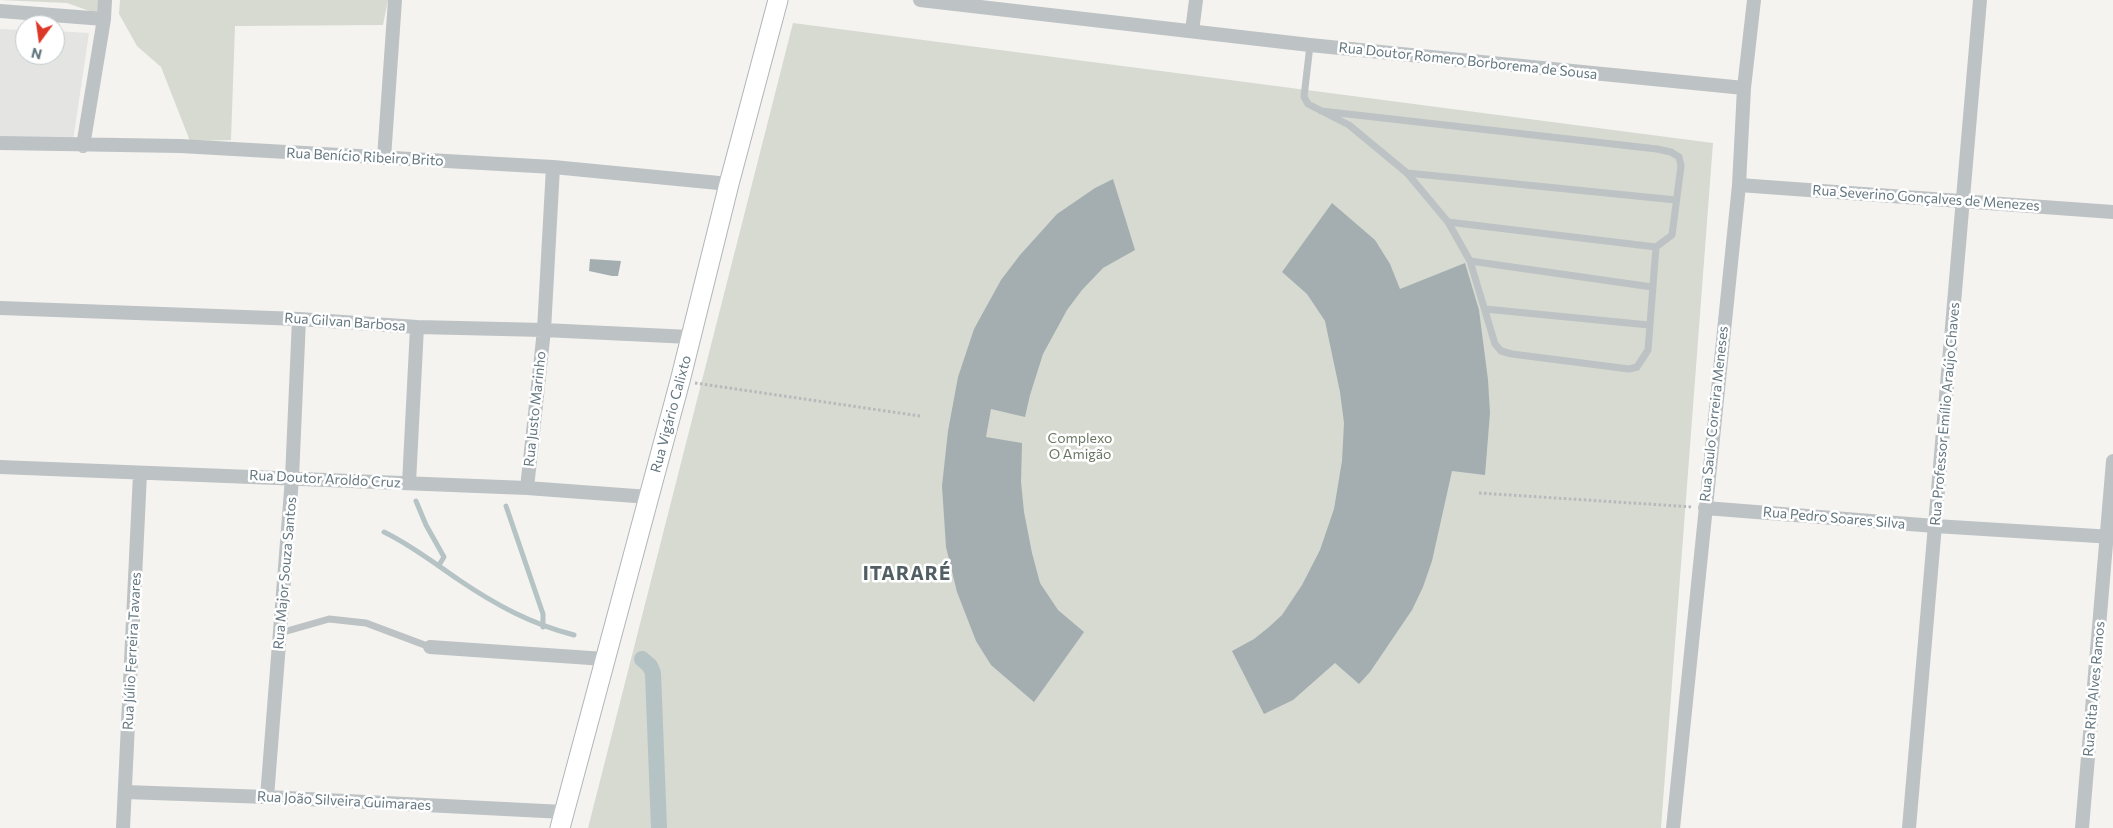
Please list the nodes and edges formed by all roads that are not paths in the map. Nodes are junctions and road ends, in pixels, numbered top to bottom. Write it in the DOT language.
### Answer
graph roads {
  1 [pos="105,0"];
  2 [pos="395,0"];
  3 [pos="778,0"];
  4 [pos="920,0"];
  5 [pos="1196,0"];
  6 [pos="1754,0"];
  7 [pos="1980,0"];
  8 [pos="0,11"];
  9 [pos="104,19"];
  10 [pos="1192,31"];
  11 [pos="1310,45"];
  12 [pos="1744,88"];
  13 [pos="1321,111"];
  14 [pos="0,143"];
  15 [pos="83,146"];
  16 [pos="384,158"];
  17 [pos="553,167"];
  18 [pos="1407,173"];
  19 [pos="729,184"];
  20 [pos="1739,185"];
  21 [pos="1676,200"];
  22 [pos="1963,200"];
  23 [pos="2113,212"];
  24 [pos="1448,222"];
  25 [pos="1656,247"];
  26 [pos="1470,262"];
  27 [pos="1652,287"];
  28 [pos="0,308"];
  29 [pos="1485,308"];
  30 [pos="299,319"];
  31 [pos="1649,325"];
  32 [pos="416,327"];
  33 [pos="544,330"];
  34 [pos="690,337"];
  35 [pos="2113,461"];
  36 [pos="0,467"];
  37 [pos="140,474"];
  38 [pos="292,478"];
  39 [pos="409,483"];
  40 [pos="527,488"];
  41 [pos="649,497"];
  42 [pos="1704,508"];
  43 [pos="1935,526"];
  44 [pos="2109,537"];
  45 [pos="280,633"];
  46 [pos="430,647"];
  47 [pos="605,659"];
  48 [pos="125,792"];
  49 [pos="267,797"];
  50 [pos="562,820"];
  51 [pos="123,828"];
  52 [pos="1672,828"];
  53 [pos="1909,828"];
  54 [pos="2082,828"];
  1 -- 9 [label="street"];
  2 -- 16 [label="street"];
  3 -- 19 [label="main road, Rua Vigário Calixto"];
  4 -- 10 [label="street, Rua Doutor Romero Borborema de Sousa"];
  5 -- 10 [label="street"];
  6 -- 12 [label="street, Rua Saulo Correira Meneses"];
  7 -- 22 [label="street, Rua Professor Emílio Araújo Chaves"];
  8 -- 9 [label="street"];
  9 -- 15 [label="street"];
  10 -- 11 [label="street, Rua Doutor Romero Borborema de Sousa"];
  11 -- 12 [label="street, Rua Doutor Romero Borborema de Sousa"];
  11 -- 13 [label="lane"];
  12 -- 20 [label="street, Rua Saulo Correira Meneses"];
  13 -- 18 [label="lane"];
  13 -- 21 [label="lane"];
  14 -- 15 [label="street, Rua Benício Ribeiro Brito"];
  15 -- 16 [label="street, Rua Benício Ribeiro Brito"];
  16 -- 17 [label="street, Rua Benício Ribeiro Brito"];
  17 -- 19 [label="street, Rua Benício Ribeiro Brito"];
  17 -- 33 [label="street, Rua Justo Marinho"];
  18 -- 21 [label="lane"];
  18 -- 24 [label="lane"];
  19 -- 34 [label="main road, Rua Vigário Calixto"];
  20 -- 22 [label="street, Rua Severino Gonçalves de Menezes"];
  20 -- 42 [label="street, Rua Saulo Correira Meneses"];
  21 -- 25 [label="lane"];
  22 -- 23 [label="street, Rua Severino Gonçalves de Menezes"];
  22 -- 43 [label="street, Rua Professor Emílio Araújo Chaves"];
  24 -- 25 [label="lane"];
  24 -- 26 [label="lane"];
  25 -- 27 [label="lane"];
  26 -- 27 [label="lane"];
  26 -- 29 [label="lane"];
  27 -- 31 [label="lane"];
  28 -- 30 [label="street, Rua Gilvan Barbosa"];
  29 -- 31 [label="lane"];
  29 -- 31 [label="lane"];
  30 -- 32 [label="street, Rua Gilvan Barbosa"];
  30 -- 38 [label="street, Rua Major Souza Santos"];
  32 -- 33 [label="street, Rua Gilvan Barbosa"];
  32 -- 39 [label="street"];
  33 -- 34 [label="street, Rua Gilvan Barbosa"];
  33 -- 40 [label="street, Rua Justo Marinho"];
  34 -- 41 [label="main road, Rua Vigário Calixto"];
  35 -- 44 [label="street, Rua Rita Alves Ramos"];
  36 -- 37 [label="street, Rua Doutor Aroldo Cruz"];
  37 -- 38 [label="street, Rua Doutor Aroldo Cruz"];
  37 -- 48 [label="street, Rua Júlio Ferreira Tavares"];
  38 -- 39 [label="street, Rua Doutor Aroldo Cruz"];
  38 -- 45 [label="street, Rua Major Souza Santos"];
  39 -- 40 [label="street, Rua Doutor Aroldo Cruz"];
  40 -- 41 [label="street, Rua Doutor Aroldo Cruz"];
  41 -- 47 [label="main road, Rua Vigário Calixto"];
  42 -- 43 [label="street, Rua Pedro Soares Silva"];
  42 -- 52 [label="street, Rua Saulo Correira Meneses"];
  43 -- 44 [label="street, Rua Pedro Soares Silva"];
  43 -- 53 [label="street, Rua Professor Emílio Araújo Chaves"];
  44 -- 54 [label="street, Rua Rita Alves Ramos"];
  45 -- 46 [label="lane"];
  45 -- 49 [label="street, Rua Major Souza Santos"];
  46 -- 47 [label="street"];
  47 -- 50 [label="main road, Rua Vigário Calixto"];
  48 -- 49 [label="street, Rua João Silveira Guimaraes"];
  48 -- 51 [label="street, Rua Júlio Ferreira Tavares"];
  49 -- 50 [label="street, Rua João Silveira Guimaraes"];
}
